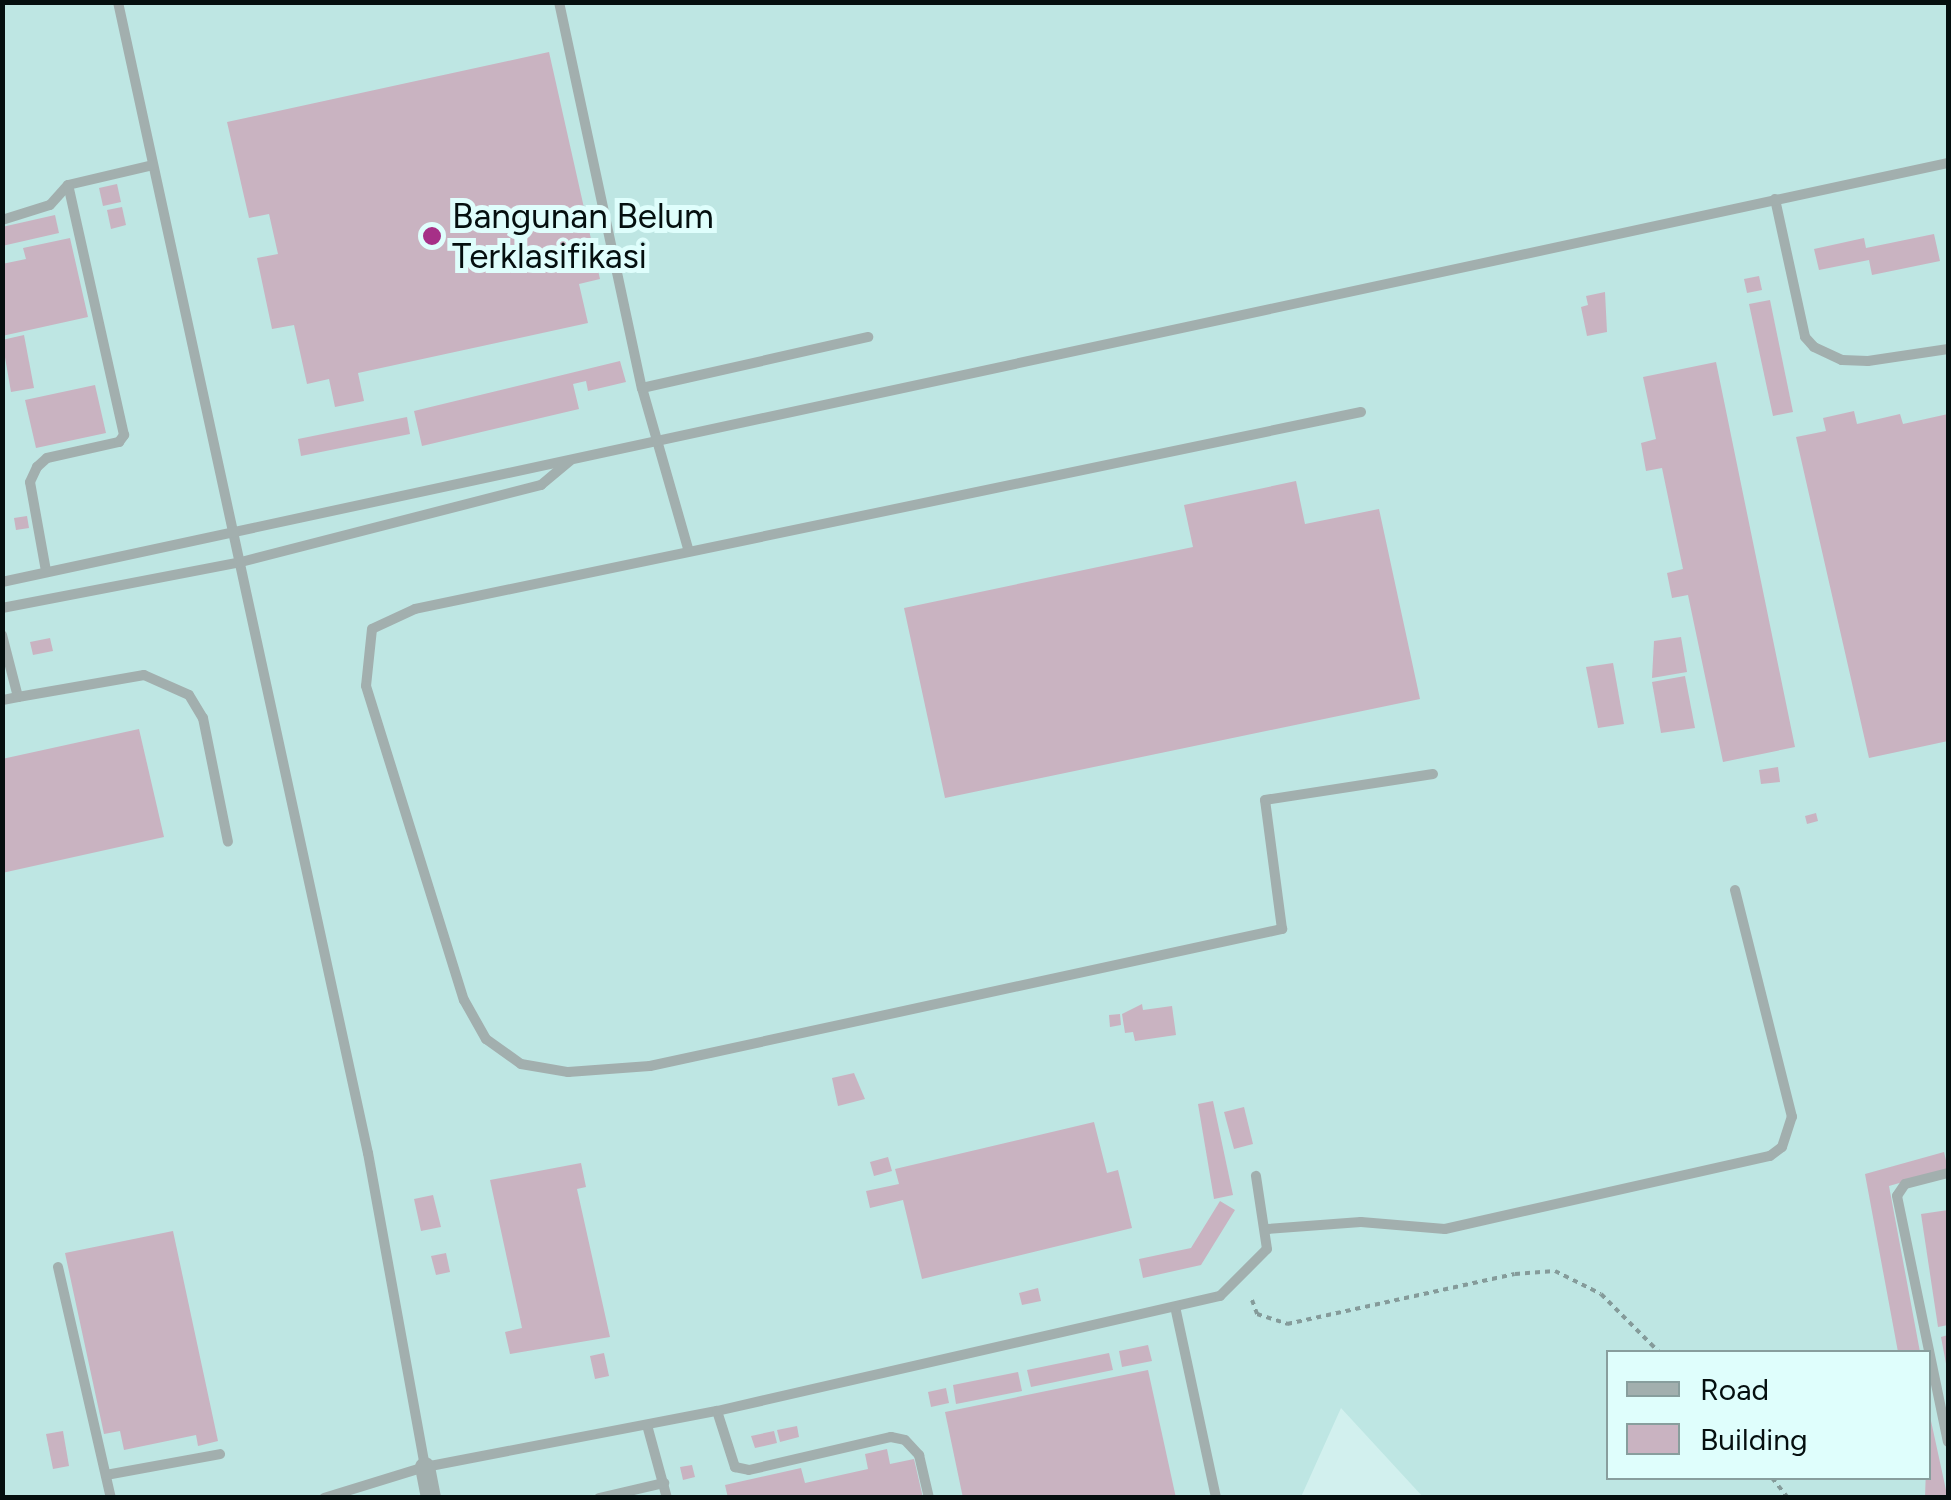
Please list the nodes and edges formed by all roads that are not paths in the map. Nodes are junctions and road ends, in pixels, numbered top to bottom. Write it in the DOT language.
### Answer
graph roads {
  1 [pos="118,2"];
  2 [pos="559,2"];
  3 [pos="1948,163"];
  4 [pos="153,165"];
  5 [pos="68,185"];
  6 [pos="1775,199"];
  7 [pos="2,220"];
  8 [pos="868,337"];
  9 [pos="1948,350"];
  10 [pos="642,388"];
  11 [pos="1361,412"];
  12 [pos="656,441"];
  13 [pos="570,460"];
  14 [pos="233,528"];
  15 [pos="688,548"];
  16 [pos="241,562"];
  17 [pos="46,571"];
  18 [pos="2,582"];
  19 [pos="2,608"];
  20 [pos="2,635"];
  21 [pos="18,696"];
  22 [pos="2,700"];
  23 [pos="1433,774"];
  24 [pos="228,842"];
  25 [pos="1736,890"];
  26 [pos="1948,1173"];
  27 [pos="1256,1176"];
  28 [pos="1268,1228"];
  29 [pos="58,1267"];
  30 [pos="1176,1310"];
  31 [pos="1929,1350"];
  32 [pos="1931,1358"];
  33 [pos="717,1411"];
  34 [pos="648,1425"];
  35 [pos="1948,1442"];
  36 [pos="220,1454"];
  37 [pos="425,1467"];
  38 [pos="106,1474"];
  39 [pos="664,1483"];
  40 [pos="111,1498"];
  41 [pos="324,1498"];
  42 [pos="431,1498"];
  43 [pos="599,1498"];
  44 [pos="668,1498"];
  45 [pos="929,1498"];
  46 [pos="1216,1498"];
  1 -- 4 [label="lane"];
  2 -- 10 [label="lane"];
  3 -- 6 [label="lane"];
  4 -- 5 [label="lane"];
  4 -- 14 [label="lane"];
  5 -- 7 [label="lane"];
  5 -- 17 [label="lane"];
  6 -- 9 [label="lane"];
  6 -- 12 [label="lane"];
  8 -- 10 [label="lane"];
  10 -- 12 [label="lane"];
  11 -- 15 [label="lane"];
  12 -- 13 [label="lane"];
  12 -- 15 [label="lane"];
  13 -- 14 [label="lane"];
  13 -- 16 [label="lane"];
  14 -- 16 [label="lane"];
  14 -- 17 [label="lane"];
  15 -- 23 [label="lane"];
  16 -- 19 [label="lane"];
  16 -- 37 [label="lane"];
  17 -- 18 [label="lane"];
  20 -- 21 [label="lane"];
  21 -- 22 [label="lane"];
  21 -- 24 [label="lane"];
  25 -- 28 [label="lane"];
  26 -- 31 [label="lane"];
  27 -- 28 [label="lane"];
  28 -- 30 [label="lane"];
  29 -- 38 [label="lane"];
  30 -- 33 [label="lane"];
  30 -- 46 [label="lane"];
  32 -- 35 [label="lane"];
  33 -- 34 [label="lane"];
  33 -- 45 [label="lane"];
  34 -- 37 [label="lane"];
  34 -- 39 [label="lane"];
  36 -- 38 [label="lane"];
  37 -- 41 [label="lane"];
  37 -- 42 [label="street"];
  38 -- 40 [label="lane"];
  39 -- 43 [label="lane"];
  39 -- 44 [label="lane"];
}
